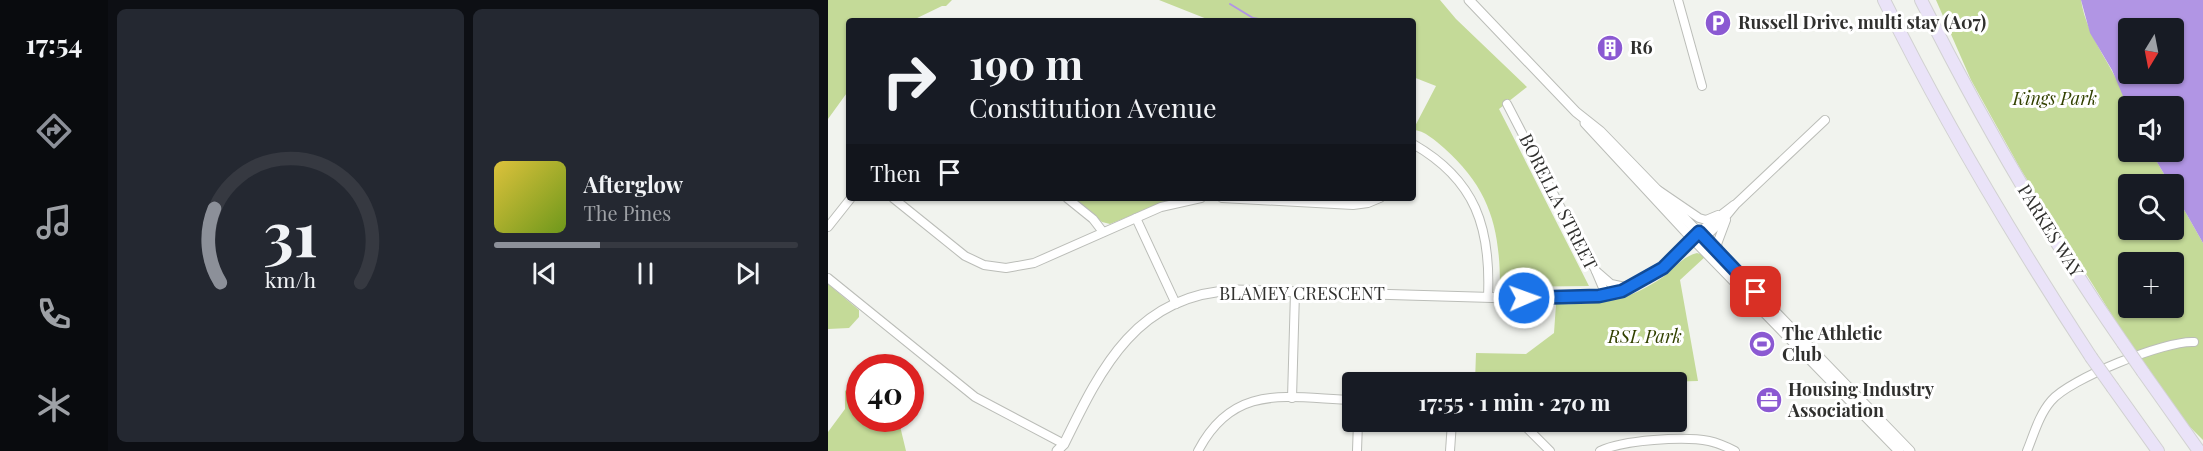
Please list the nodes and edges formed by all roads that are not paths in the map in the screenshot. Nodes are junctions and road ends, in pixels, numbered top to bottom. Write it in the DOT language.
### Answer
graph roads {
  1 [pos="1469,0"];
  2 [pos="1678,0"];
  3 [pos="1884,0"];
  4 [pos="1921,0"];
  5 [pos="1702,86"];
  6 [pos="1507,104"];
  7 [pos="1576,112"];
  8 [pos="1825,120"];
  9 [pos="1416,147"];
  10 [pos="1657,189"];
  11 [pos="849,201"];
  12 [pos="897,201"];
  13 [pos="1071,201"];
  14 [pos="1179,201"];
  15 [pos="1280,201"];
  16 [pos="1372,201"];
  17 [pos="1736,204"];
  18 [pos="1729,213"];
  19 [pos="1718,215"];
  20 [pos="1136,218"];
  21 [pos="828,226"];
  22 [pos="1103,232"];
  23 [pos="1698,238"];
  24 [pos="1723,259"];
  25 [pos="1595,269"];
  26 [pos="828,278"];
  27 [pos="1630,288"];
  28 [pos="1295,292"];
  29 [pos="1488,297"];
  30 [pos="1607,298"];
  31 [pos="1176,304"];
  32 [pos="1792,334"];
  33 [pos="2194,342"];
  34 [pos="1292,398"];
  35 [pos="1342,400"];
  36 [pos="1358,432"];
  37 [pos="1451,432"];
  38 [pos="1531,432"];
  39 [pos="1062,449"];
  40 [pos="1198,451"];
  41 [pos="1357,451"];
  42 [pos="1450,451"];
  43 [pos="1550,451"];
  44 [pos="1600,451"];
  45 [pos="1735,451"];
  46 [pos="1899,451"];
  47 [pos="1910,451"];
  48 [pos="2027,451"];
  49 [pos="2158,451"];
  50 [pos="2199,451"];
  1 -- 7 [label="street"];
  2 -- 5 [label="street"];
  3 -- 49 [label="main road, PARKES WAY, bridge"];
  4 -- 50 [label="main road, PARKES WAY, bridge"];
  6 -- 25 [label="street, BORELLA STREET"];
  7 -- 10 [label="street"];
  7 -- 23 [label="street"];
  8 -- 17 [label="street"];
  9 -- 29 [label="street"];
  10 -- 19 [label="street"];
  10 -- 23 [label="street"];
  11 -- 21 [label="street"];
  12 -- 22 [label="street"];
  13 -- 22 [label="street"];
  14 -- 20 [label="street"];
  15 -- 16 [label="street"];
  17 -- 18 [label="street"];
  17 -- 19 [label="street"];
  18 -- 23 [label="street"];
  18 -- 24 [label="street"];
  19 -- 23 [label="street"];
  20 -- 22 [label="street"];
  20 -- 31 [label="street"];
  23 -- 24 [label="street"];
  23 -- 27 [label="street, BLAMEY CRESCENT"];
  23 -- 30 [label="street, BLAMEY CRESCENT"];
  23 -- 32 [label="street"];
  24 -- 32 [label="street"];
  25 -- 27 [label="street"];
  25 -- 30 [label="street, BORELLA STREET"];
  26 -- 39 [label="street"];
  27 -- 30 [label="street, BLAMEY CRESCENT"];
  28 -- 29 [label="street, BLAMEY CRESCENT"];
  28 -- 31 [label="street, BLAMEY CRESCENT"];
  28 -- 34 [label="street"];
  29 -- 30 [label="street, BLAMEY CRESCENT"];
  31 -- 39 [label="street, BLAMEY CRESCENT"];
  32 -- 46 [label="street"];
  32 -- 47 [label="street"];
  33 -- 48 [label="street"];
  34 -- 35 [label="street"];
  34 -- 40 [label="street"];
  36 -- 41 [label="street"];
  37 -- 42 [label="street"];
  38 -- 43 [label="street"];
  44 -- 45 [label="street"];
}
